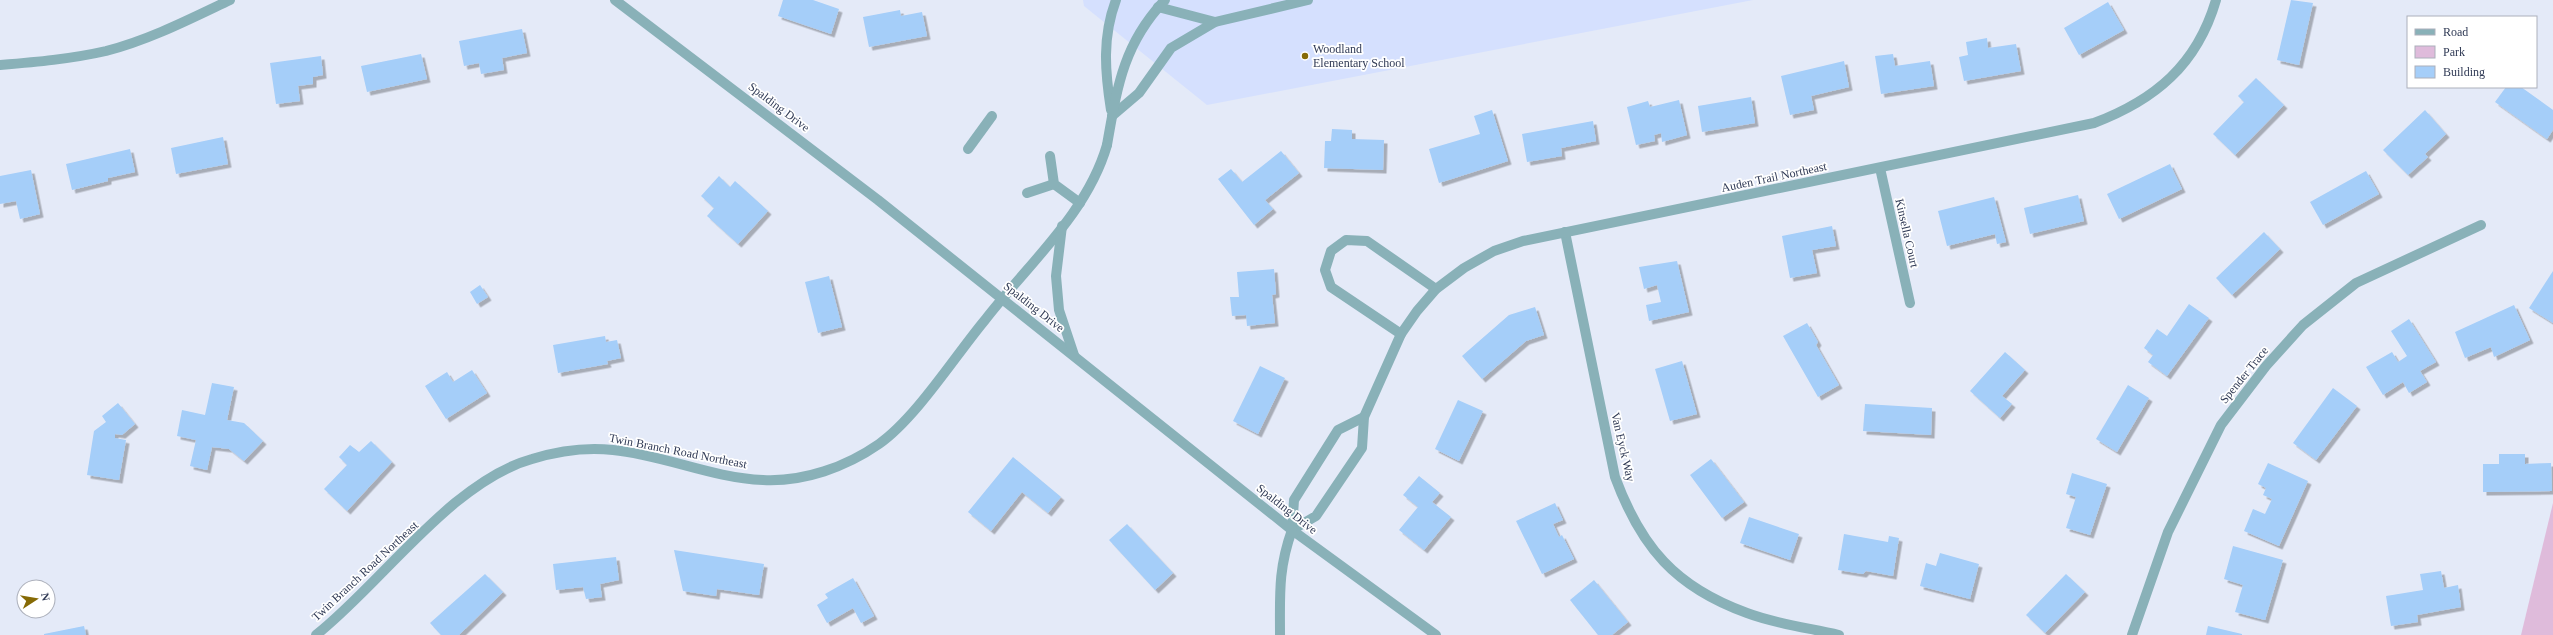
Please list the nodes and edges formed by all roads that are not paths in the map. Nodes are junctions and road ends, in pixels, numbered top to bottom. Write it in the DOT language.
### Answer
graph roads {
  1 [pos="230,0"];
  2 [pos="615,0"];
  3 [pos="1116,0"];
  4 [pos="1308,0"];
  5 [pos="2216,0"];
  6 [pos="1162,4"];
  7 [pos="1215,22"];
  8 [pos="0,65"];
  9 [pos="992,116"];
  10 [pos="1112,116"];
  11 [pos="968,149"];
  12 [pos="1050,156"];
  13 [pos="1880,168"];
  14 [pos="1054,184"];
  15 [pos="1027,193"];
  16 [pos="1080,203"];
  17 [pos="2481,225"];
  18 [pos="1062,226"];
  19 [pos="1564,232"];
  20 [pos="1436,289"];
  21 [pos="1002,298"];
  22 [pos="1910,303"];
  23 [pos="1401,334"];
  24 [pos="1074,355"];
  25 [pos="1364,416"];
  26 [pos="1292,530"];
  27 [pos="316,635"];
  28 [pos="1280,635"];
  29 [pos="1436,635"];
  30 [pos="1839,635"];
  31 [pos="2132,635"];
  1 -- 8 [label="street"];
  2 -- 21 [label="street, Spalding Drive"];
  3 -- 10 [label="street"];
  4 -- 7 [label="street"];
  5 -- 13 [label="street, Auden Trail Northeast"];
  6 -- 7 [label="street"];
  6 -- 10 [label="street, Twin Branch Road Northeast"];
  7 -- 10 [label="street"];
  9 -- 11 [label="street"];
  10 -- 16 [label="street, Twin Branch Road Northeast"];
  12 -- 14 [label="street"];
  13 -- 19 [label="street, Auden Trail Northeast"];
  13 -- 22 [label="street, Kinsella Court"];
  14 -- 15 [label="street"];
  14 -- 16 [label="street"];
  16 -- 18 [label="street, Twin Branch Road Northeast"];
  17 -- 31 [label="street, Spender Trace"];
  18 -- 21 [label="street, Twin Branch Road Northeast"];
  18 -- 24 [label="street"];
  19 -- 20 [label="street, Auden Trail Northeast"];
  19 -- 30 [label="street, Van Eyck Way"];
  20 -- 23 [label="street, Auden Trail Northeast"];
  20 -- 23 [label="street"];
  21 -- 24 [label="street, Spalding Drive"];
  21 -- 27 [label="street, Twin Branch Road Northeast"];
  23 -- 25 [label="street, Auden Trail Northeast"];
  24 -- 26 [label="street, Spalding Drive"];
  25 -- 26 [label="street, Auden Trail Northeast"];
  25 -- 26 [label="street"];
  26 -- 28 [label="street"];
  26 -- 29 [label="street, Spalding Drive"];
}
